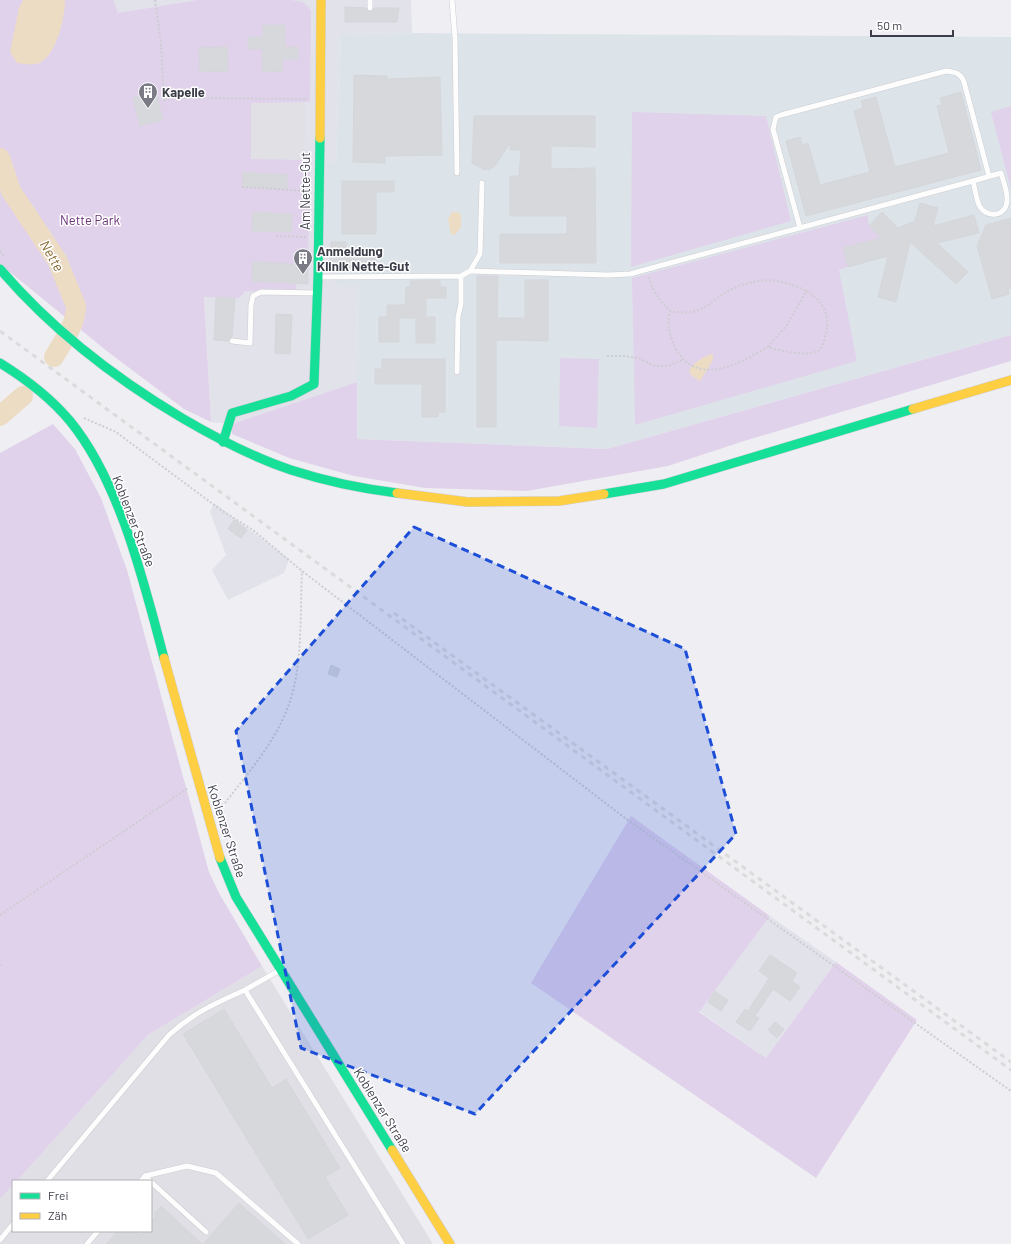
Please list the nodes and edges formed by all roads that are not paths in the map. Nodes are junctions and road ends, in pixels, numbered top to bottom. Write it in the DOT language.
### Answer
graph roads {
  1 [pos="321,0"];
  2 [pos="370,0"];
  3 [pos="452,0"];
  4 [pos="370,8"];
  5 [pos="457,173"];
  6 [pos="989,176"];
  7 [pos="973,181"];
  8 [pos="482,183"];
  9 [pos="800,228"];
  10 [pos="0,269"];
  11 [pos="470,271"];
  12 [pos="461,276"];
  13 [pos="318,277"];
  14 [pos="318,293"];
  15 [pos="232,341"];
  16 [pos="3,365"];
  17 [pos="457,372"];
  18 [pos="1011,380"];
  19 [pos="223,442"];
  20 [pos="281,970"];
  21 [pos="245,990"];
  22 [pos="145,1176"];
  23 [pos="48,1180"];
  24 [pos="142,1180"];
  25 [pos="148,1180"];
  26 [pos="152,1184"];
  27 [pos="12,1225"];
  28 [pos="97,1232"];
  29 [pos="206,1232"];
  30 [pos="0,1240"];
  31 [pos="87,1244"];
  32 [pos="298,1244"];
  33 [pos="402,1244"];
  34 [pos="450,1244"];
  1 -- 13 [label="street, Am Nette-Gut"];
  2 -- 4 [label="lane"];
  3 -- 5 [label="lane"];
  6 -- 7 [label="lane"];
  6 -- 7 [label="lane"];
  6 -- 9 [label="lane"];
  7 -- 9 [label="lane"];
  8 -- 11 [label="lane"];
  9 -- 11 [label="lane"];
  10 -- 19 [label="street"];
  11 -- 12 [label="lane"];
  12 -- 13 [label="lane"];
  12 -- 17 [label="lane"];
  13 -- 14 [label="street, Am Nette-Gut"];
  14 -- 15 [label="lane"];
  14 -- 19 [label="street, Am Nette-Gut"];
  16 -- 20 [label="street, Koblenzer Straße"];
  18 -- 19 [label="street"];
  20 -- 21 [label="lane"];
  20 -- 34 [label="street, Koblenzer Straße"];
  21 -- 23 [label="lane"];
  21 -- 33 [label="lane"];
  22 -- 24 [label="lane"];
  22 -- 25 [label="lane"];
  22 -- 32 [label="lane"];
  26 -- 29 [label="lane"];
  27 -- 30 [label="lane"];
  28 -- 31 [label="lane"];
}
